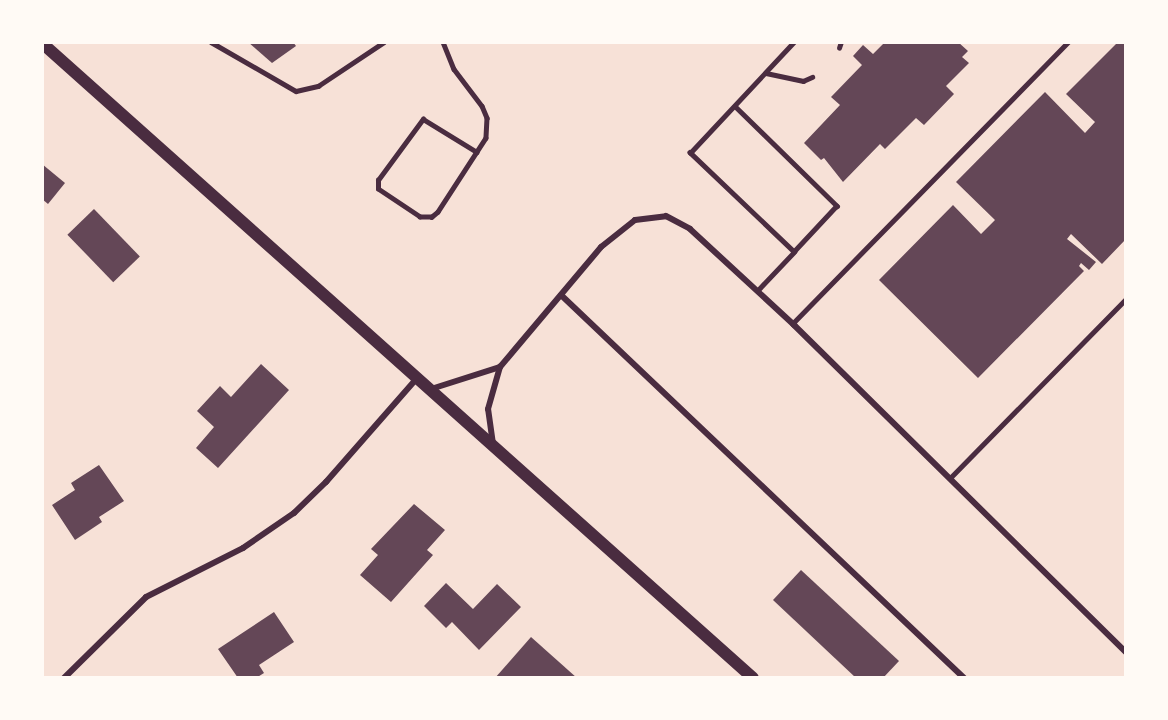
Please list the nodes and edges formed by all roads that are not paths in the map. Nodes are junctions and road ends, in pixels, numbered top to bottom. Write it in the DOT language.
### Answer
graph roads {
  1 [pos="211,42"];
  2 [pos="384,42"];
  3 [pos="443,42"];
  4 [pos="794,42"];
  5 [pos="1068,42"];
  6 [pos="42,44"];
  7 [pos="766,73"];
  8 [pos="812,77"];
  9 [pos="735,106"];
  10 [pos="477,152"];
  11 [pos="794,252"];
  12 [pos="757,291"];
  13 [pos="561,295"];
  14 [pos="1126,299"];
  15 [pos="792,324"];
  16 [pos="500,367"];
  17 [pos="417,377"];
  18 [pos="431,389"];
  19 [pos="493,444"];
  20 [pos="950,478"];
  21 [pos="1126,652"];
  22 [pos="64,678"];
  23 [pos="753,678"];
  24 [pos="964,678"];
  1 -- 2 [label="lane"];
  3 -- 10 [label="lane"];
  4 -- 7 [label="lane"];
  5 -- 15 [label="lane"];
  6 -- 17 [label="main road"];
  7 -- 8 [label="lane"];
  7 -- 9 [label="lane"];
  9 -- 11 [label="lane"];
  9 -- 11 [label="lane"];
  10 -- 10 [label="lane"];
  11 -- 12 [label="lane"];
  12 -- 13 [label="street"];
  12 -- 15 [label="street"];
  13 -- 16 [label="street"];
  13 -- 24 [label="street"];
  14 -- 20 [label="lane"];
  15 -- 20 [label="street"];
  16 -- 18 [label="street"];
  16 -- 19 [label="street"];
  17 -- 18 [label="main road"];
  17 -- 22 [label="street"];
  18 -- 19 [label="main road"];
  19 -- 23 [label="main road"];
  20 -- 21 [label="street"];
}
